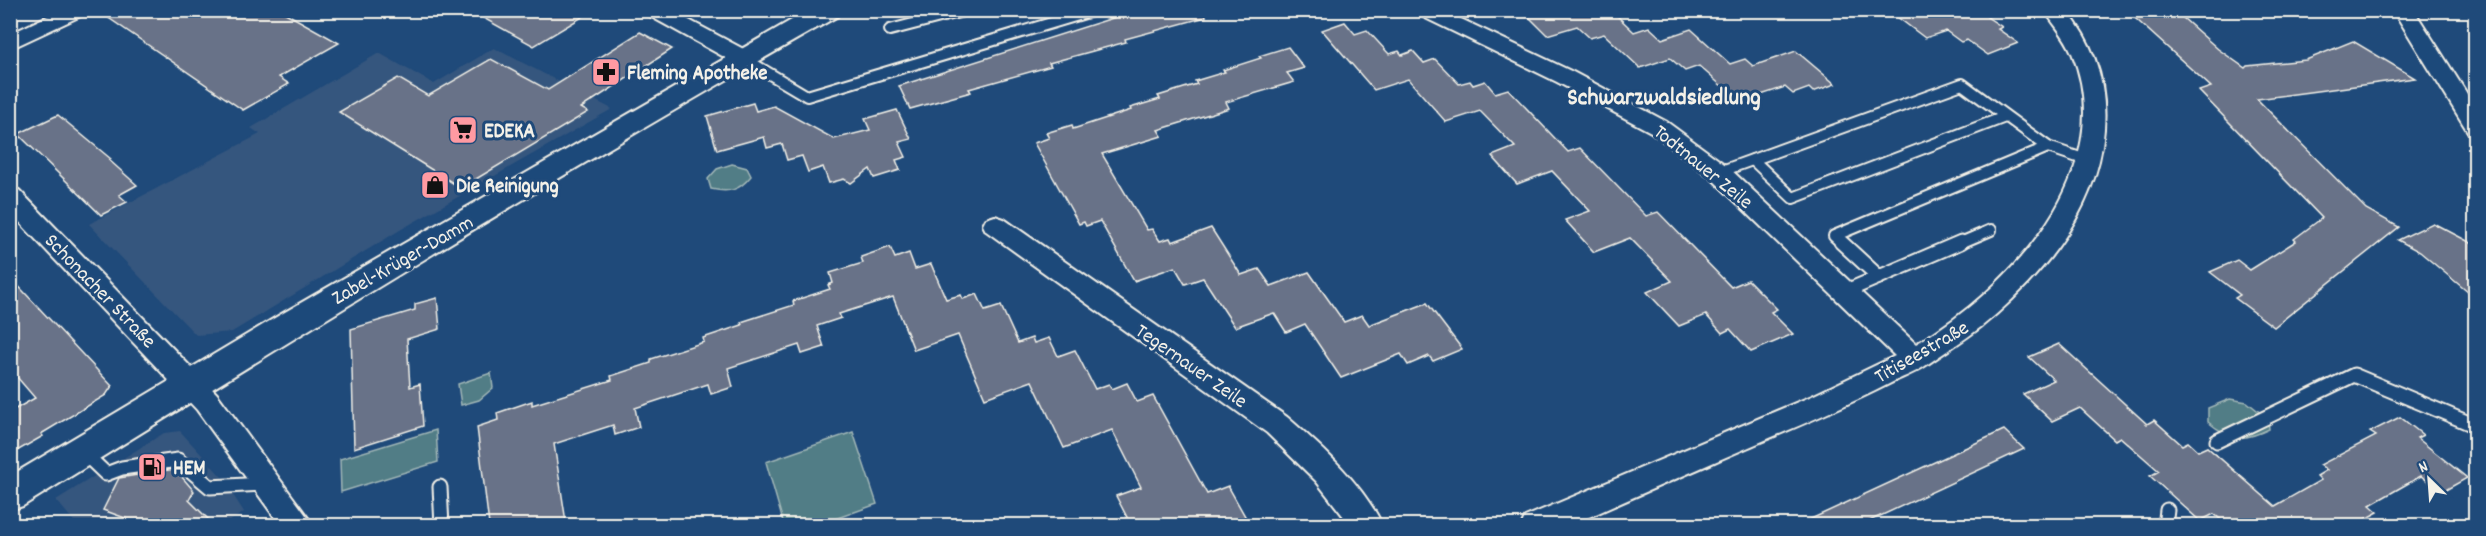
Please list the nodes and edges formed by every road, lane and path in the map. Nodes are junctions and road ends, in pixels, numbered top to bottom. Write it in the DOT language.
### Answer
graph roads {
  1 [pos="78,10"];
  2 [pos="653,10"];
  3 [pos="829,10"];
  4 [pos="967,10"];
  5 [pos="1095,10"];
  6 [pos="1424,10"];
  7 [pos="2054,10"];
  8 [pos="2403,10"];
  9 [pos="890,30"];
  10 [pos="10,42"];
  11 [pos="743,57"];
  12 [pos="2005,117"];
  13 [pos="2475,127"];
  14 [pos="2048,147"];
  15 [pos="1753,160"];
  16 [pos="2089,161"];
  17 [pos="1719,172"];
  18 [pos="10,196"];
  19 [pos="995,225"];
  20 [pos="1991,230"];
  21 [pos="1879,278"];
  22 [pos="1844,292"];
  23 [pos="1915,359"];
  24 [pos="191,384"];
  25 [pos="2475,426"];
  26 [pos="2217,441"];
  27 [pos="82,451"];
  28 [pos="268,484"];
  29 [pos="440,486"];
  30 [pos="10,495"];
  31 [pos="2167,510"];
  32 [pos="299,525"];
  33 [pos="442,525"];
  34 [pos="1368,525"];
  35 [pos="1536,525"];
  36 [pos="2165,525"];
  1 -- 10 [label="street"];
  2 -- 11 [label="street"];
  3 -- 11 [label="street, Zabel-Krüger-Damm"];
  4 -- 9 [label="lane"];
  5 -- 11 [label="lane"];
  6 -- 17 [label="street, Todtnauer Zeile"];
  7 -- 16 [label="street, Titiseestraße"];
  8 -- 13 [label="street"];
  11 -- 24 [label="street, Zabel-Krüger-Damm"];
  12 -- 14 [label="lane"];
  12 -- 15 [label="lane"];
  12 -- 15 [label="lane"];
  14 -- 16 [label="lane"];
  14 -- 21 [label="lane"];
  15 -- 17 [label="lane"];
  16 -- 23 [label="street, Titiseestraße"];
  17 -- 22 [label="street, Todtnauer Zeile"];
  18 -- 24 [label="street, Schonacher Straße"];
  19 -- 34 [label="street, Tegernauer Zeile"];
  20 -- 21 [label="lane"];
  21 -- 22 [label="lane"];
  22 -- 23 [label="street, Todtnauer Zeile"];
  23 -- 35 [label="street, Titiseestraße"];
  24 -- 27 [label="street, Zabel-Krüger-Damm"];
  24 -- 28 [label="street, Schonacher Straße"];
  25 -- 26 [label="lane"];
  27 -- 28 [label="lane"];
  27 -- 30 [label="street, Zabel-Krüger-Damm"];
  28 -- 32 [label="street, Schonacher Straße"];
  29 -- 33 [label="lane"];
  31 -- 36 [label="lane"];
}
